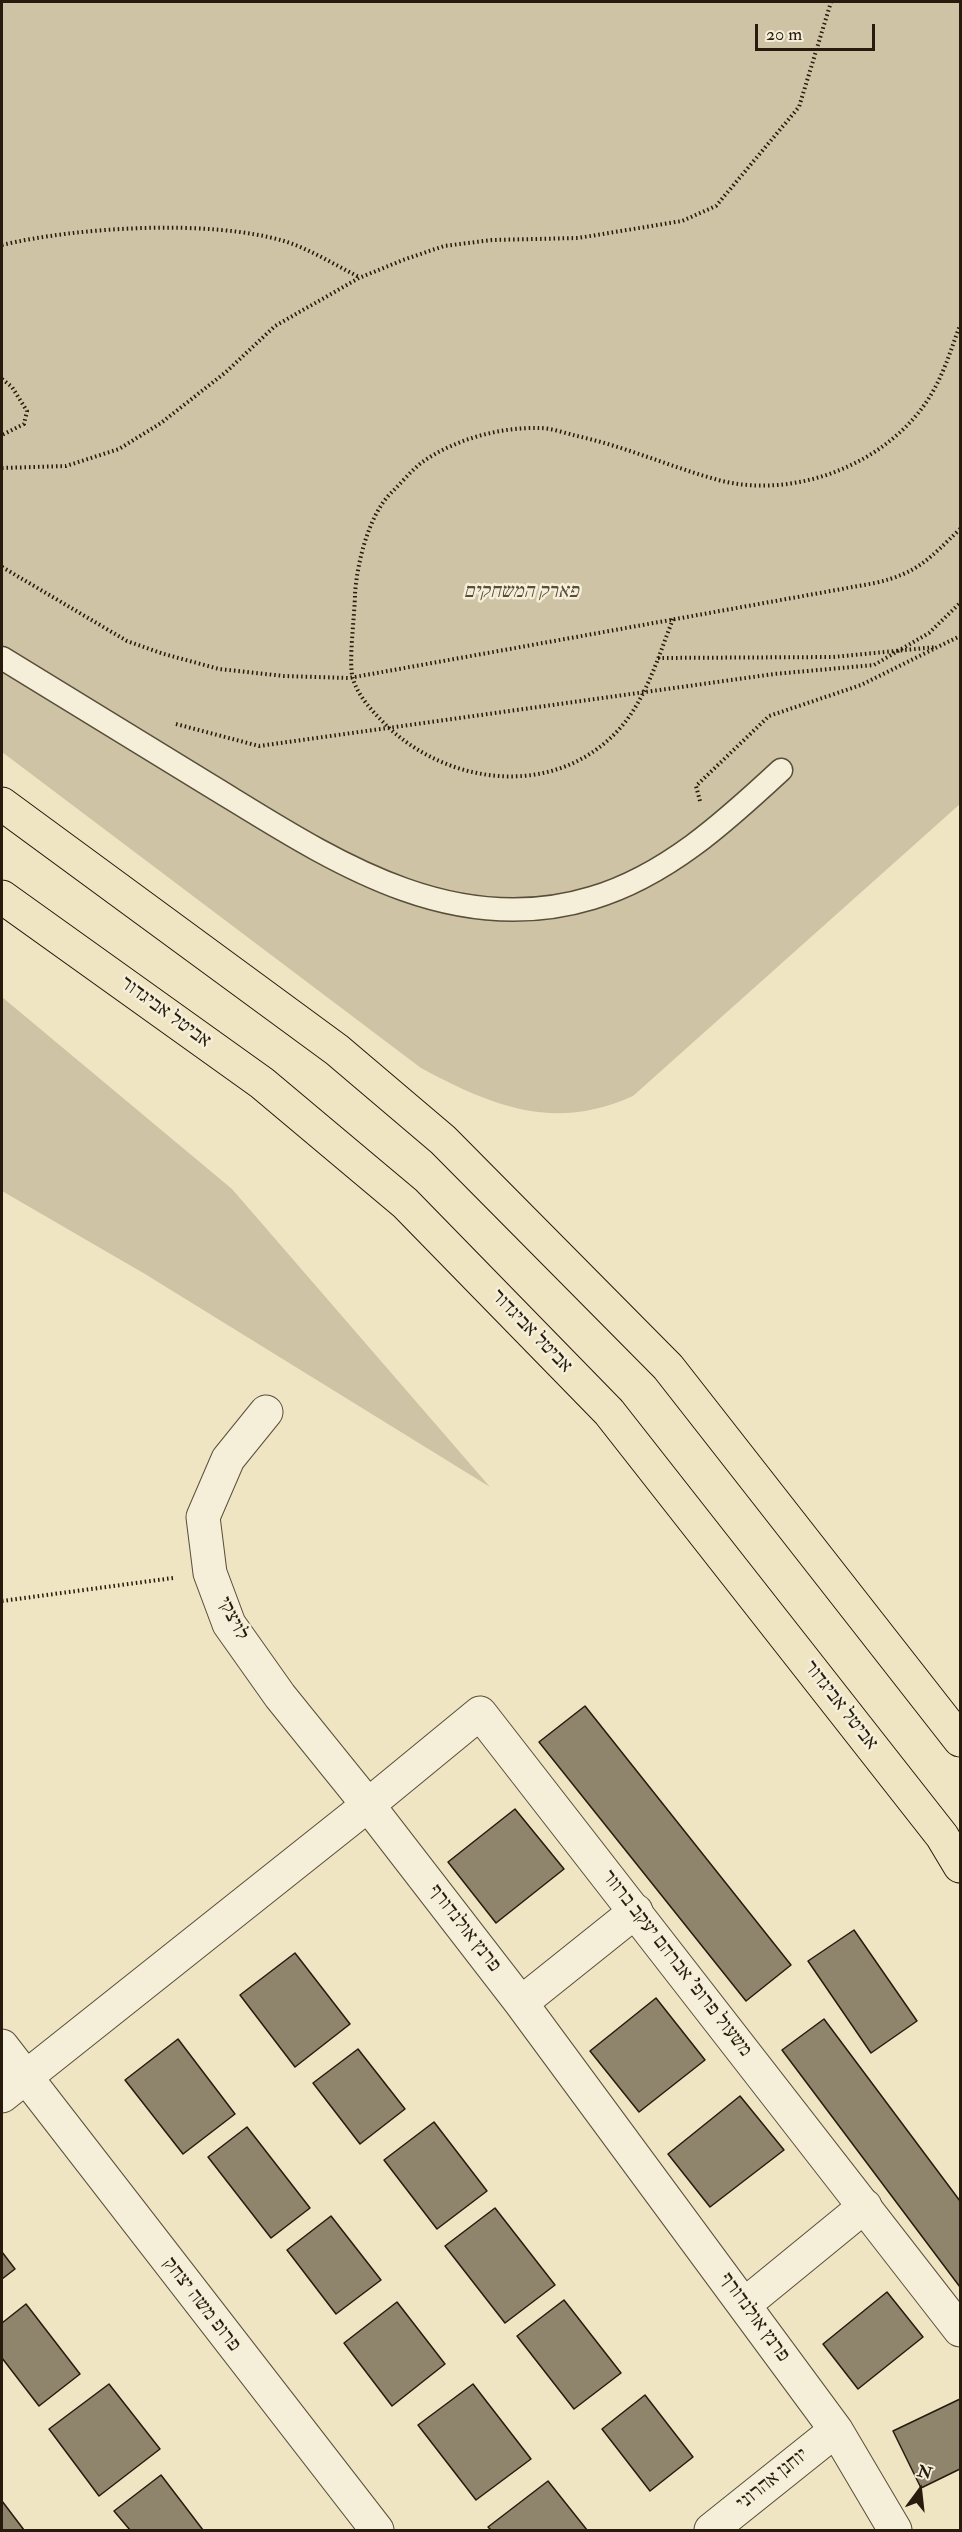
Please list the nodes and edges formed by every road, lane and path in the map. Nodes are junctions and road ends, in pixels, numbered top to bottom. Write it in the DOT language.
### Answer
graph roads {
  1 [pos="831,2"];
  2 [pos="2,245"];
  3 [pos="359,278"];
  4 [pos="960,326"];
  5 [pos="2,379"];
  6 [pos="2,435"];
  7 [pos="2,468"];
  8 [pos="960,529"];
  9 [pos="2,567"];
  10 [pos="960,603"];
  11 [pos="674,620"];
  12 [pos="960,636"];
  13 [pos="939,646"];
  14 [pos="898,651"];
  15 [pos="2,658"];
  16 [pos="658,658"];
  17 [pos="352,678"];
  18 [pos="641,693"];
  19 [pos="166,719"];
  20 [pos="388,727"];
  21 [pos="781,770"];
  22 [pos="2,804"];
  23 [pos="709,833"];
  24 [pos="2,897"];
  25 [pos="266,1412"];
  26 [pos="210,1573"];
  27 [pos="2,1600"];
  28 [pos="960,1740"];
  29 [pos="368,1805"];
  30 [pos="960,1866"];
  31 [pos="636,1911"];
  32 [pos="520,2003"];
  33 [pos="2,2046"];
  34 [pos="13,2087"];
  35 [pos="865,2206"];
  36 [pos="744,2305"];
  37 [pos="960,2330"];
  38 [pos="836,2430"];
  39 [pos="377,2530"];
  40 [pos="711,2530"];
  41 [pos="895,2530"];
  1 -- 3 [label="path"];
  2 -- 3 [label="path"];
  3 -- 7 [label="path"];
  4 -- 17 [label="path"];
  5 -- 6 [label="path"];
  8 -- 11 [label="path"];
  9 -- 17 [label="path"];
  10 -- 14 [label="path"];
  11 -- 16 [label="path"];
  11 -- 17 [label="path"];
  12 -- 13 [label="path"];
  13 -- 14 [label="path"];
  13 -- 23 [label="path"];
  14 -- 16 [label="path"];
  14 -- 18 [label="path"];
  15 -- 23 [label="lane"];
  16 -- 18 [label="path"];
  17 -- 20 [label="path"];
  18 -- 20 [label="path"];
  18 -- 20 [label="path"];
  19 -- 20 [label="path"];
  21 -- 23 [label="lane"];
  22 -- 28 [label="main road"];
  24 -- 30 [label="main road, אביטל אביגדור"];
  25 -- 26 [label="street, לויצקי"];
  26 -- 27 [label="path"];
  26 -- 29 [label="street, לויצקי"];
  29 -- 31 [label="street, משעול פרופ' אברהם יעקב ברוור"];
  29 -- 32 [label="street, פרנץ אולנדורף"];
  29 -- 34 [label="street"];
  31 -- 32 [label="street"];
  31 -- 35 [label="street, משעול פרופ' אברהם יעקב ברוור"];
  32 -- 36 [label="street, פרנץ אולנדורף"];
  33 -- 34 [label="street, פרופ משה יצחק"];
  34 -- 39 [label="street, פרופ משה יצחק"];
  35 -- 36 [label="street"];
  35 -- 37 [label="street, משעול פרופ' אברהם יעקב ברוור"];
  36 -- 38 [label="street, פרנץ אולנדורף"];
  38 -- 40 [label="street, יוחנן אהרוני"];
  38 -- 41 [label="street, פרנץ אולנדורף"];
}
